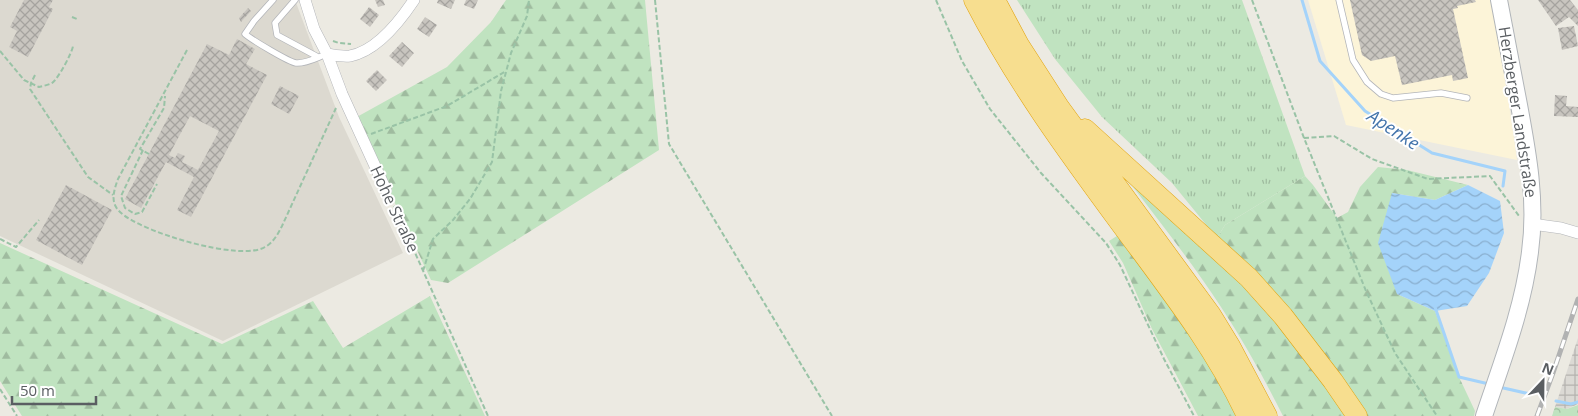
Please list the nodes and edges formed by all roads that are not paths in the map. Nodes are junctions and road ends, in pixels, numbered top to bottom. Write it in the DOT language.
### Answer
graph roads {
  1 [pos="273,0"];
  2 [pos="295,0"];
  3 [pos="305,0"];
  4 [pos="414,0"];
  5 [pos="974,0"];
  6 [pos="995,0"];
  7 [pos="1340,0"];
  8 [pos="1499,0"];
  9 [pos="319,57"];
  10 [pos="1468,98"];
  11 [pos="1059,107"];
  12 [pos="386,190"];
  13 [pos="1532,224"];
  14 [pos="1578,233"];
  15 [pos="1247,416"];
  16 [pos="1267,416"];
  17 [pos="1356,416"];
  18 [pos="1484,416"];
  1 -- 9 [label="lane"];
  2 -- 9 [label="lane"];
  3 -- 9 [label="street, Hohe Straße"];
  4 -- 9 [label="street"];
  5 -- 15 [label="highway"];
  6 -- 11 [label="highway"];
  7 -- 10 [label="lane"];
  8 -- 13 [label="street, Herzberger Landstraße"];
  9 -- 12 [label="street, Hohe Straße"];
  11 -- 16 [label="highway"];
  11 -- 17 [label="highway"];
  13 -- 14 [label="street"];
  13 -- 18 [label="street, Herzberger Landstraße"];
}
